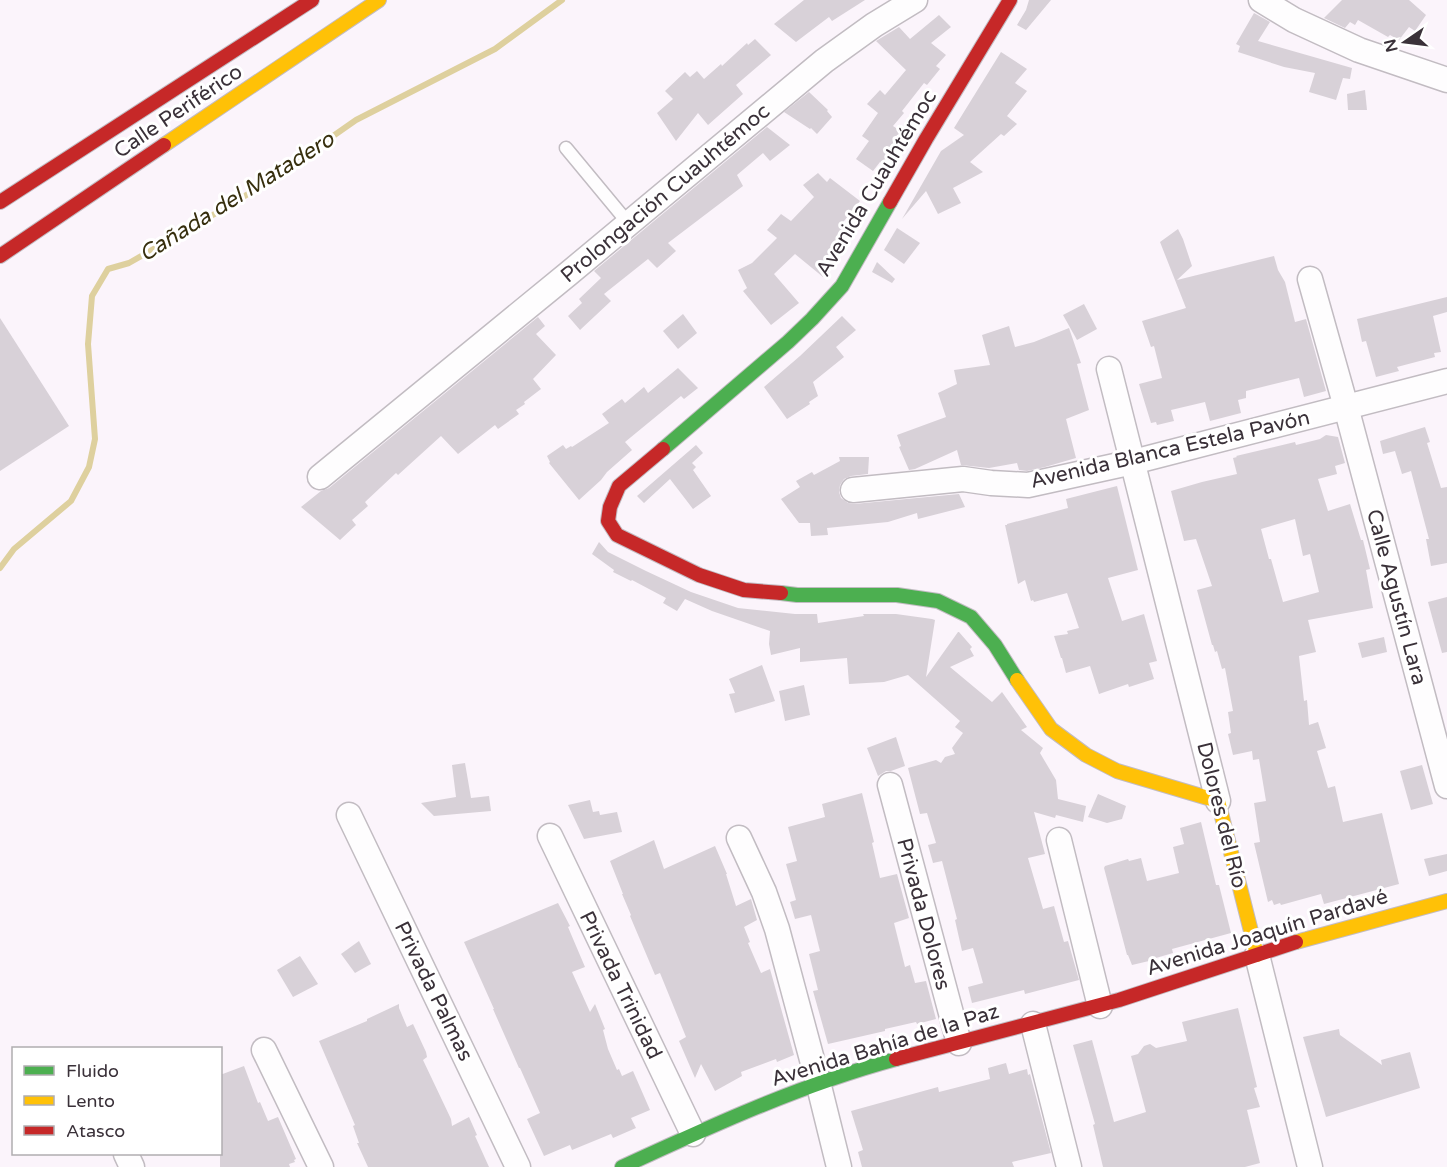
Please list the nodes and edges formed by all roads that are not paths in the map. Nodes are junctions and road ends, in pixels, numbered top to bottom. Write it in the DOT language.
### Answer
graph roads {
  1 [pos="312,0"];
  2 [pos="379,0"];
  3 [pos="915,0"];
  4 [pos="1010,0"];
  5 [pos="1261,0"];
  6 [pos="1447,80"];
  7 [pos="566,148"];
  8 [pos="0,202"];
  9 [pos="629,224"];
  10 [pos="0,256"];
  11 [pos="1310,279"];
  12 [pos="1109,369"];
  13 [pos="1447,381"];
  14 [pos="1346,407"];
  15 [pos="1133,462"];
  16 [pos="320,477"];
  17 [pos="853,490"];
  18 [pos="890,785"];
  19 [pos="1447,786"];
  20 [pos="1218,801"];
  21 [pos="349,815"];
  22 [pos="550,836"];
  23 [pos="740,838"];
  24 [pos="1059,840"];
  25 [pos="1447,901"];
  26 [pos="1257,954"];
  27 [pos="1100,1006"];
  28 [pos="1033,1024"];
  29 [pos="959,1043"];
  30 [pos="264,1050"];
  31 [pos="818,1082"];
  32 [pos="693,1134"];
  33 [pos="321,1167"];
  34 [pos="518,1167"];
  35 [pos="622,1167"];
  36 [pos="839,1167"];
  37 [pos="1069,1167"];
  38 [pos="1310,1167"];
  1 -- 8 [label="main road, Calle Periférico"];
  2 -- 10 [label="main road, Calle Periférico"];
  3 -- 9 [label="street, Prolongación Cuauhtémoc"];
  4 -- 20 [label="main road, Avenida Cuauhtémoc"];
  5 -- 6 [label="street"];
  7 -- 9 [label="lane"];
  9 -- 16 [label="street, Prolongación Cuauhtémoc"];
  11 -- 14 [label="street, Calle Agustín Lara"];
  12 -- 15 [label="street, Dolores del Río"];
  13 -- 14 [label="street, Avenida Blanca Estela Pavón"];
  14 -- 15 [label="street, Avenida Blanca Estela Pavón"];
  14 -- 19 [label="street, Calle Agustín Lara"];
  15 -- 17 [label="street, Avenida Blanca Estela Pavón"];
  15 -- 20 [label="street, Dolores del Río"];
  18 -- 29 [label="street, Privada Dolores"];
  20 -- 26 [label="main road, Dolores del Río"];
  21 -- 34 [label="street, Privada Palmas"];
  22 -- 32 [label="street, Privada Trinidad"];
  23 -- 31 [label="street"];
  24 -- 27 [label="street"];
  25 -- 26 [label="main road, Avenida Joaquín Pardavé"];
  26 -- 27 [label="main road, Avenida Joaquín Pardavé"];
  26 -- 38 [label="street, Dolores del Río"];
  27 -- 28 [label="main road, Avenida Bahía de la Paz"];
  28 -- 29 [label="main road, Avenida Bahía de la Paz"];
  28 -- 37 [label="street"];
  29 -- 31 [label="main road, Avenida Bahía de la Paz"];
  30 -- 33 [label="street"];
  31 -- 32 [label="main road, Avenida Bahía de la Paz"];
  31 -- 36 [label="street"];
  32 -- 35 [label="main road, Avenida Bahía de la Paz"];
}
